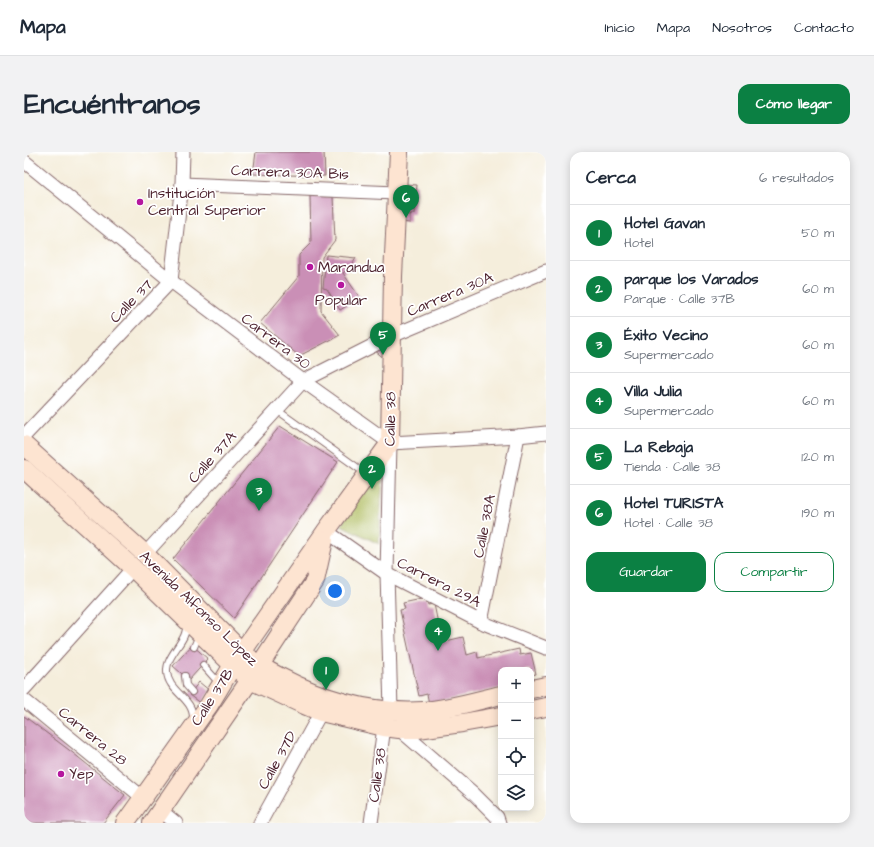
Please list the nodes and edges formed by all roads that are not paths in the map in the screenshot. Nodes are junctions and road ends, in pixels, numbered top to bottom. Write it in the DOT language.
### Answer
graph roads {
  1 [pos="182,152"];
  2 [pos="399,152"];
  3 [pos="24,160"];
  4 [pos="182,184"];
  5 [pos="396,193"];
  6 [pos="546,271"];
  7 [pos="171,281"];
  8 [pos="392,336"];
  9 [pos="303,382"];
  10 [pos="277,410"];
  11 [pos="546,433"];
  12 [pos="24,436"];
  13 [pos="518,436"];
  14 [pos="390,443"];
  15 [pos="24,445"];
  16 [pos="24,469"];
  17 [pos="367,474"];
  18 [pos="326,531"];
  19 [pos="145,554"];
  20 [pos="133,568"];
  21 [pos="387,574"];
  22 [pos="187,620"];
  23 [pos="481,622"];
  24 [pos="546,648"];
  25 [pos="238,658"];
  26 [pos="202,665"];
  27 [pos="255,673"];
  28 [pos="185,676"];
  29 [pos="221,686"];
  30 [pos="546,686"];
  31 [pos="534,688"];
  32 [pos="24,689"];
  33 [pos="192,692"];
  34 [pos="498,697"];
  35 [pos="24,700"];
  36 [pos="546,707"];
  37 [pos="534,709"];
  38 [pos="321,712"];
  39 [pos="498,717"];
  40 [pos="391,722"];
  41 [pos="192,728"];
  42 [pos="142,797"];
  43 [pos="156,817"];
  44 [pos="125,823"];
  45 [pos="176,823"];
  46 [pos="260,823"];
  47 [pos="370,823"];
  48 [pos="499,823"];
  1 -- 4 [label="street, Calle 37"];
  2 -- 5 [label="street, Calle 38"];
  3 -- 7 [label="street, Carrera 30"];
  4 -- 5 [label="street, Carrera 30A Bis"];
  4 -- 7 [label="street, Calle 37"];
  5 -- 8 [label="street, Calle 38"];
  6 -- 8 [label="street, Carrera 30A"];
  7 -- 9 [label="street, Carrera 30"];
  7 -- 12 [label="street, Calle 37"];
  8 -- 9 [label="street, Carrera 30A"];
  8 -- 14 [label="street, Calle 38"];
  9 -- 10 [label="street, Calle 37A"];
  9 -- 14 [label="street, Carrera 30"];
  10 -- 17 [label="lane"];
  10 -- 19 [label="street, Calle 37A"];
  11 -- 13 [label="street"];
  13 -- 14 [label="street"];
  13 -- 23 [label="street, Calle 38A"];
  14 -- 17 [label="street, Calle 37B"];
  14 -- 21 [label="street, Calle 38"];
  15 -- 19 [label="street, Avenida Alfonso López"];
  16 -- 20 [label="street, Avenida Alfonso López"];
  17 -- 18 [label="street, Calle 37B"];
  18 -- 21 [label="street, Carrera 29A"];
  18 -- 25 [label="street, Calle 37B"];
  18 -- 27 [label="street, Calle 37B"];
  19 -- 25 [label="street, Avenida Alfonso López"];
  20 -- 22 [label="street, Avenida Alfonso López"];
  20 -- 32 [label="street"];
  21 -- 23 [label="street, Carrera 29A"];
  21 -- 40 [label="street, Calle 38"];
  22 -- 25 [label="street, Avenida Alfonso López"];
  22 -- 41 [label="lane"];
  23 -- 24 [label="street, Carrera 29A"];
  25 -- 27 [label="street, Avenida Alfonso López"];
  25 -- 29 [label="street, Calle 37B"];
  26 -- 29 [label="lane"];
  27 -- 38 [label="street, Avenida Alfonso López"];
  27 -- 40 [label="street, Avenida Alfonso López"];
  27 -- 43 [label="street, Calle 37B"];
  28 -- 33 [label="lane"];
  29 -- 41 [label="street, Calle 37B"];
  30 -- 31 [label="street"];
  34 -- 40 [label="street, Avenida Alfonso López"];
  35 -- 42 [label="street, Carrera 28"];
  36 -- 37 [label="street"];
  38 -- 40 [label="street, Avenida Alfonso López"];
  38 -- 46 [label="street, Calle 37D"];
  39 -- 40 [label="street, Avenida Alfonso López"];
  40 -- 47 [label="street, Calle 38"];
  40 -- 48 [label="street"];
  41 -- 42 [label="street, Calle 37B"];
  42 -- 44 [label="street, Calle 37B"];
  43 -- 45 [label="street"];
}
